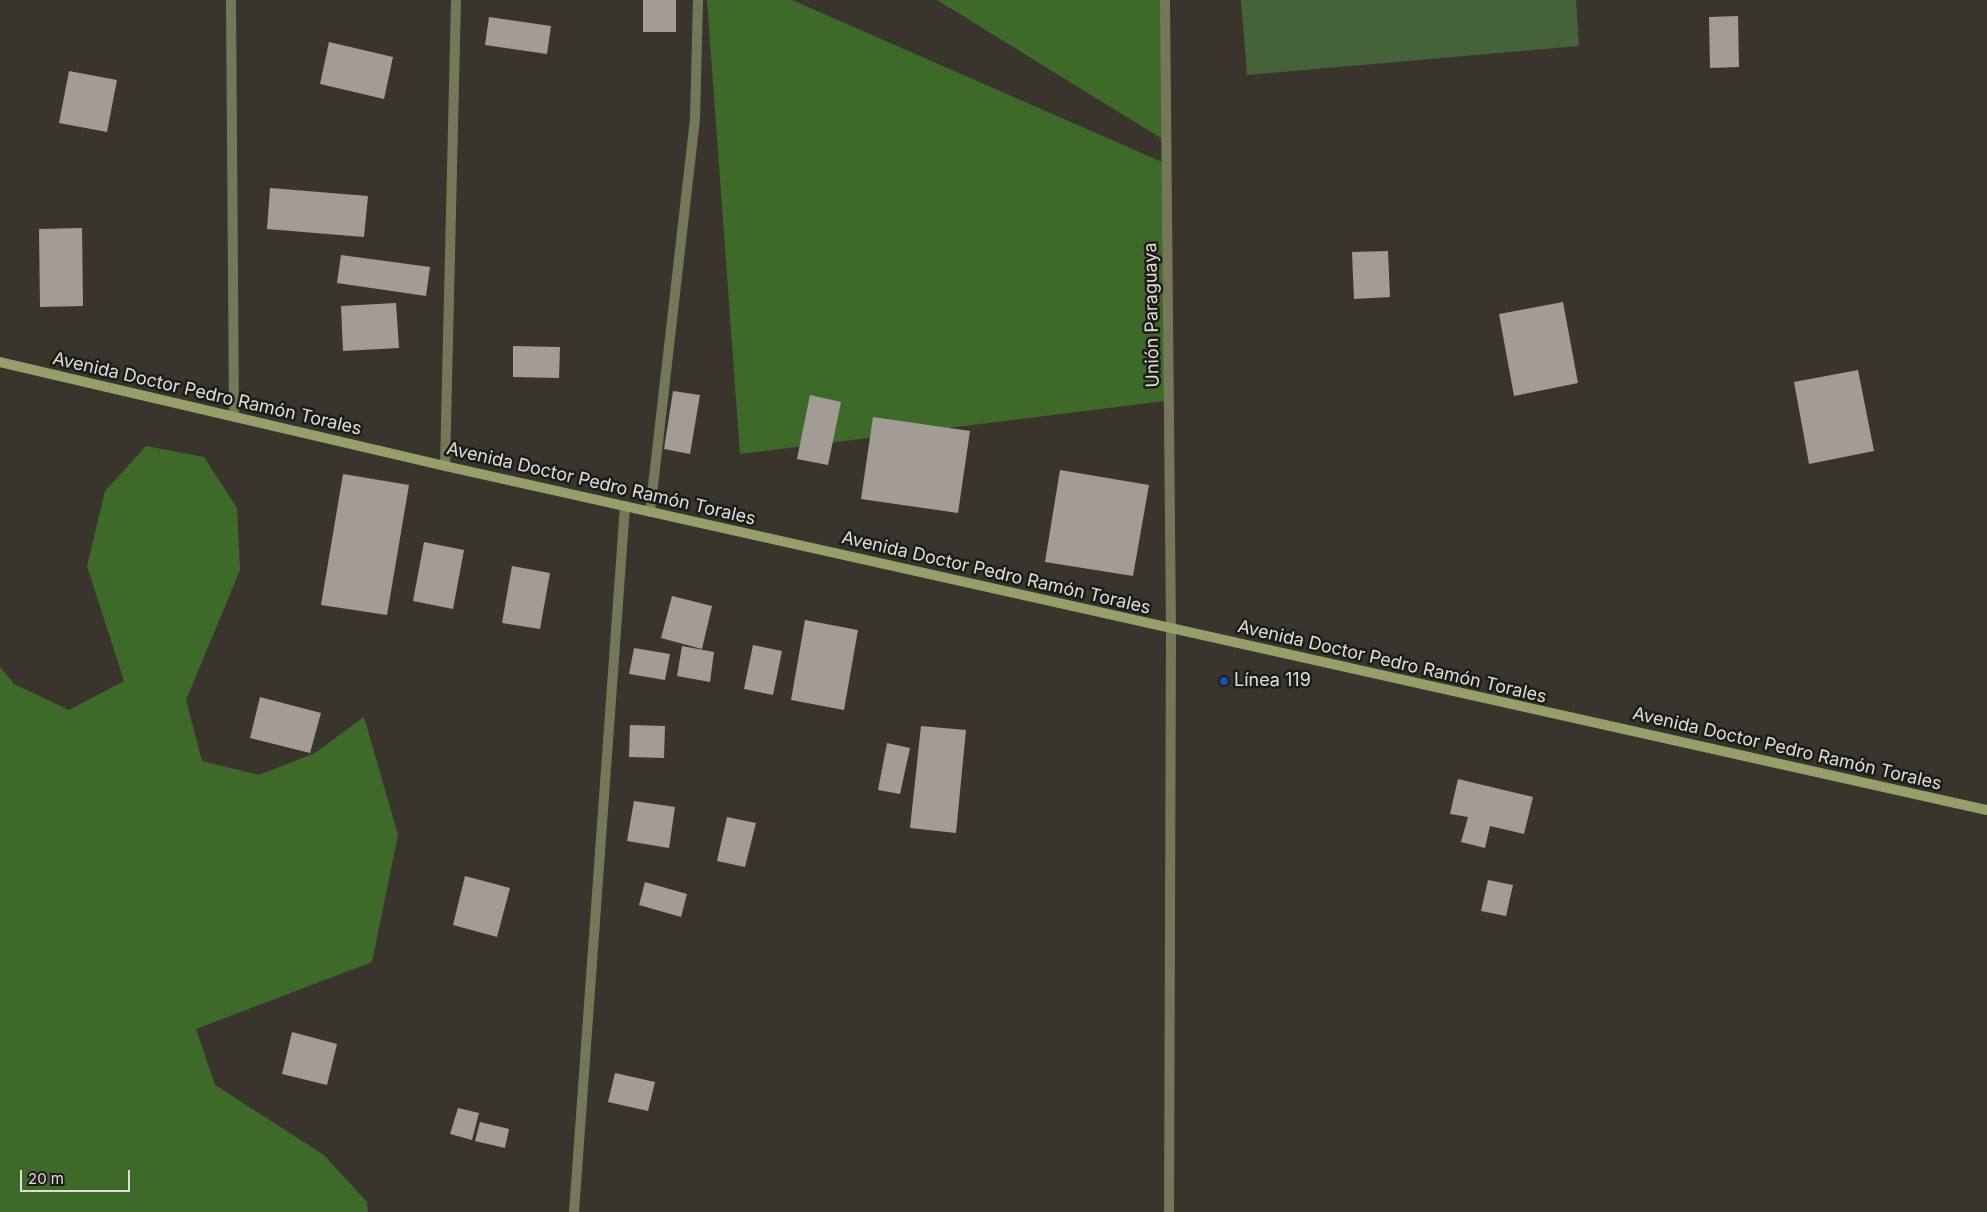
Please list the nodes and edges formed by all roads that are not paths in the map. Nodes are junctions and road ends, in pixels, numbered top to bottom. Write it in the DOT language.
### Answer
graph roads {
  1 [pos="231,0"];
  2 [pos="456,0"];
  3 [pos="698,0"];
  4 [pos="1165,0"];
  5 [pos="0,362"];
  6 [pos="234,417"];
  7 [pos="445,466"];
  8 [pos="625,506"];
  9 [pos="650,512"];
  10 [pos="1171,629"];
  11 [pos="1987,810"];
  12 [pos="574,1212"];
  13 [pos="1169,1212"];
  1 -- 6 [label="street"];
  2 -- 7 [label="street"];
  3 -- 9 [label="street"];
  4 -- 10 [label="street, Unión Paraguaya"];
  5 -- 6 [label="street, Avenida Doctor Pedro Ramón Torales"];
  6 -- 7 [label="street, Avenida Doctor Pedro Ramón Torales"];
  7 -- 8 [label="street, Avenida Doctor Pedro Ramón Torales"];
  8 -- 9 [label="street, Avenida Doctor Pedro Ramón Torales"];
  8 -- 12 [label="street"];
  9 -- 10 [label="street, Avenida Doctor Pedro Ramón Torales"];
  10 -- 11 [label="street, Avenida Doctor Pedro Ramón Torales"];
  10 -- 13 [label="street, Unión Paraguaya"];
}
